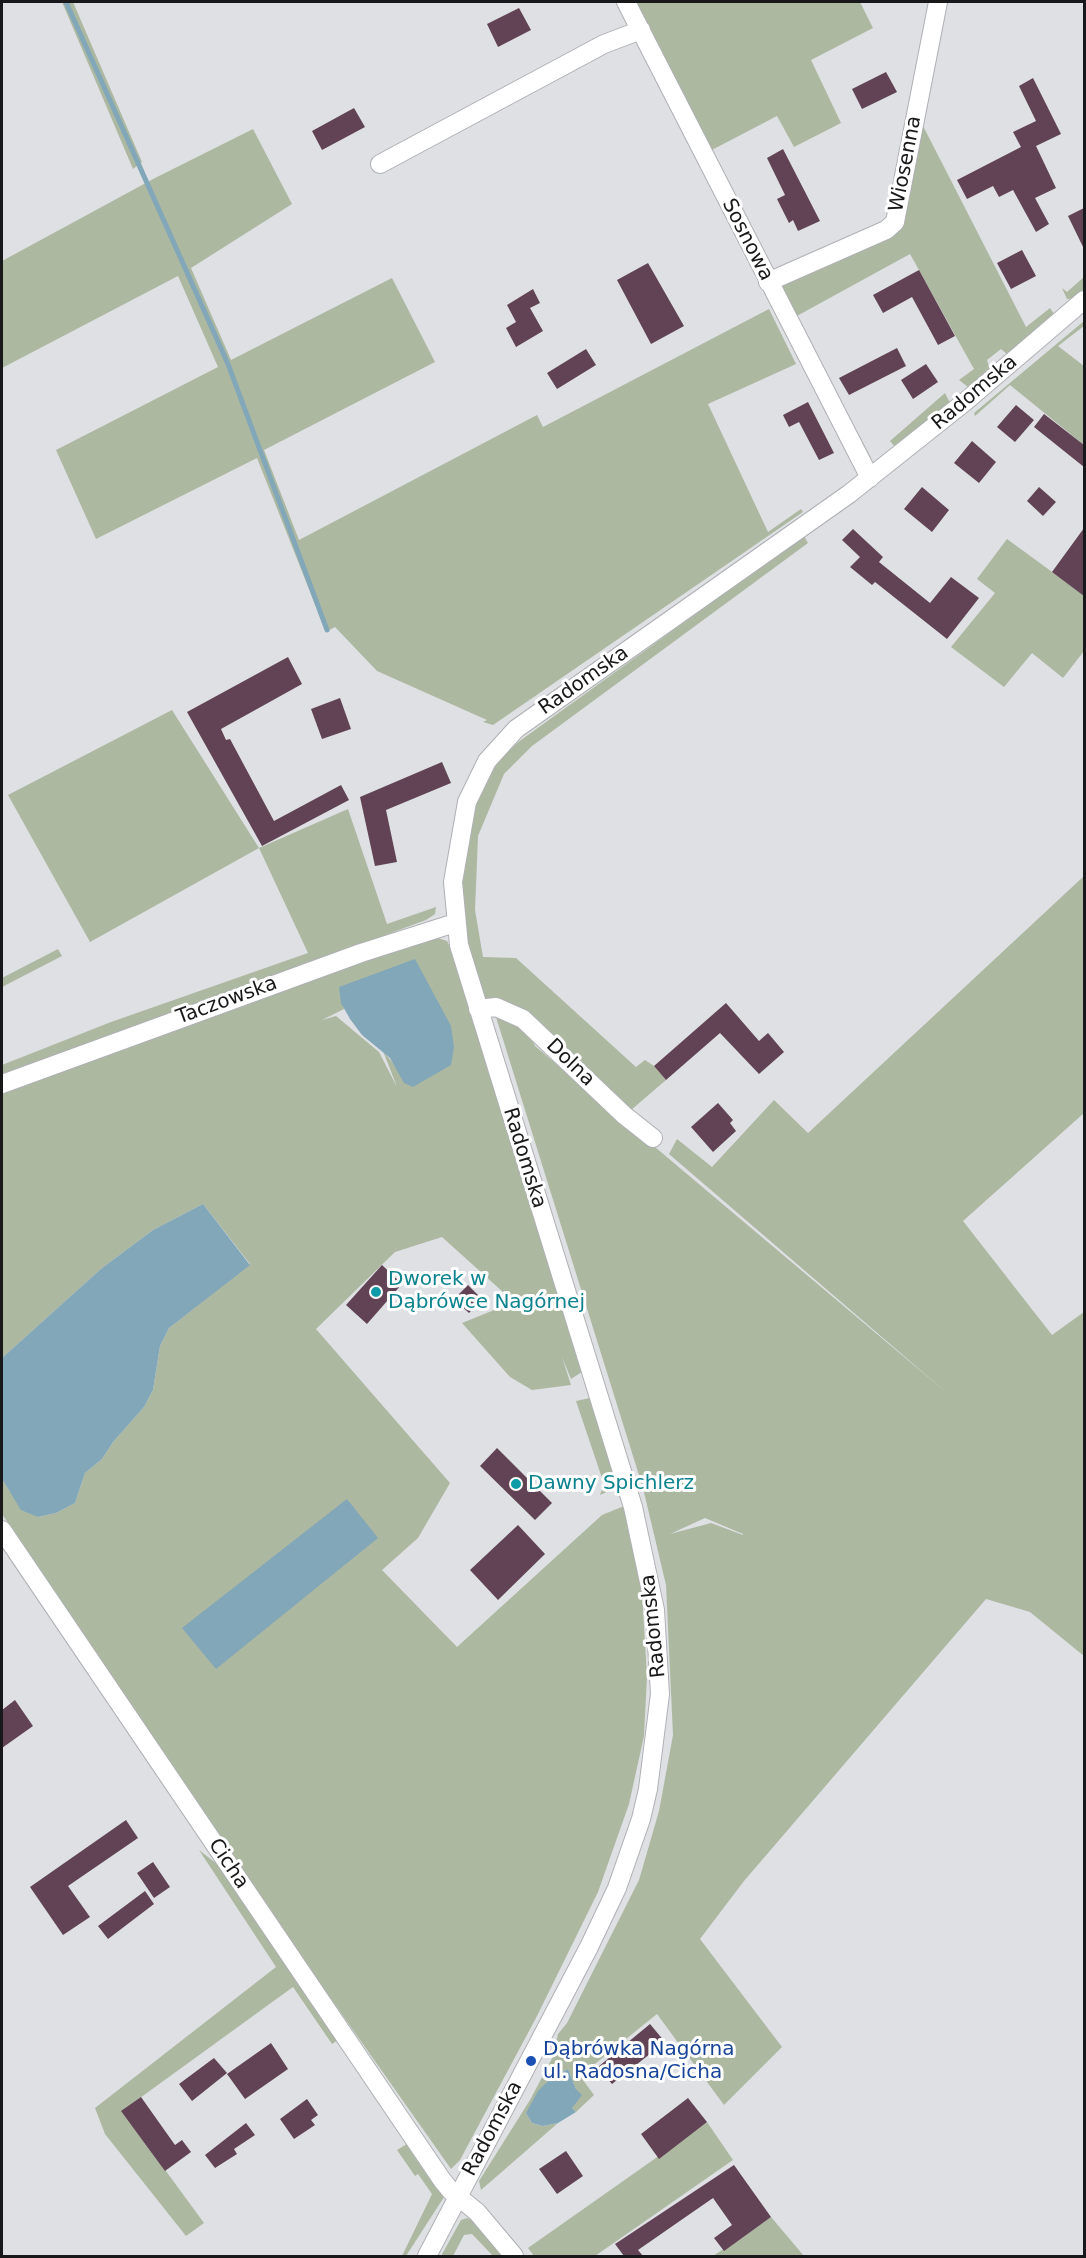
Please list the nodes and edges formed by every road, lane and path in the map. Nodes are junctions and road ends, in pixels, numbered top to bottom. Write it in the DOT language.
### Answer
graph roads {
  1 [pos="626,2"];
  2 [pos="938,2"];
  3 [pos="641,30"];
  4 [pos="380,164"];
  5 [pos="768,282"];
  6 [pos="1084,300"];
  7 [pos="870,478"];
  8 [pos="455,923"];
  9 [pos="478,1009"];
  10 [pos="2,1084"];
  11 [pos="653,1138"];
  12 [pos="2,1530"];
  13 [pos="458,2197"];
  14 [pos="427,2256"];
  15 [pos="514,2256"];
  1 -- 3 [label="street, Sosnowa"];
  2 -- 5 [label="street, Wiosenna"];
  3 -- 4 [label="street"];
  3 -- 5 [label="street, Sosnowa"];
  5 -- 7 [label="street, Sosnowa"];
  6 -- 7 [label="street, Radomska"];
  7 -- 8 [label="street, Radomska"];
  8 -- 9 [label="street, Radomska"];
  8 -- 10 [label="street, Taczowska"];
  9 -- 11 [label="street, Dolna"];
  9 -- 13 [label="street, Radomska"];
  12 -- 13 [label="street, Cicha"];
  13 -- 14 [label="street, Radomska"];
  13 -- 15 [label="street, Cicha"];
}
